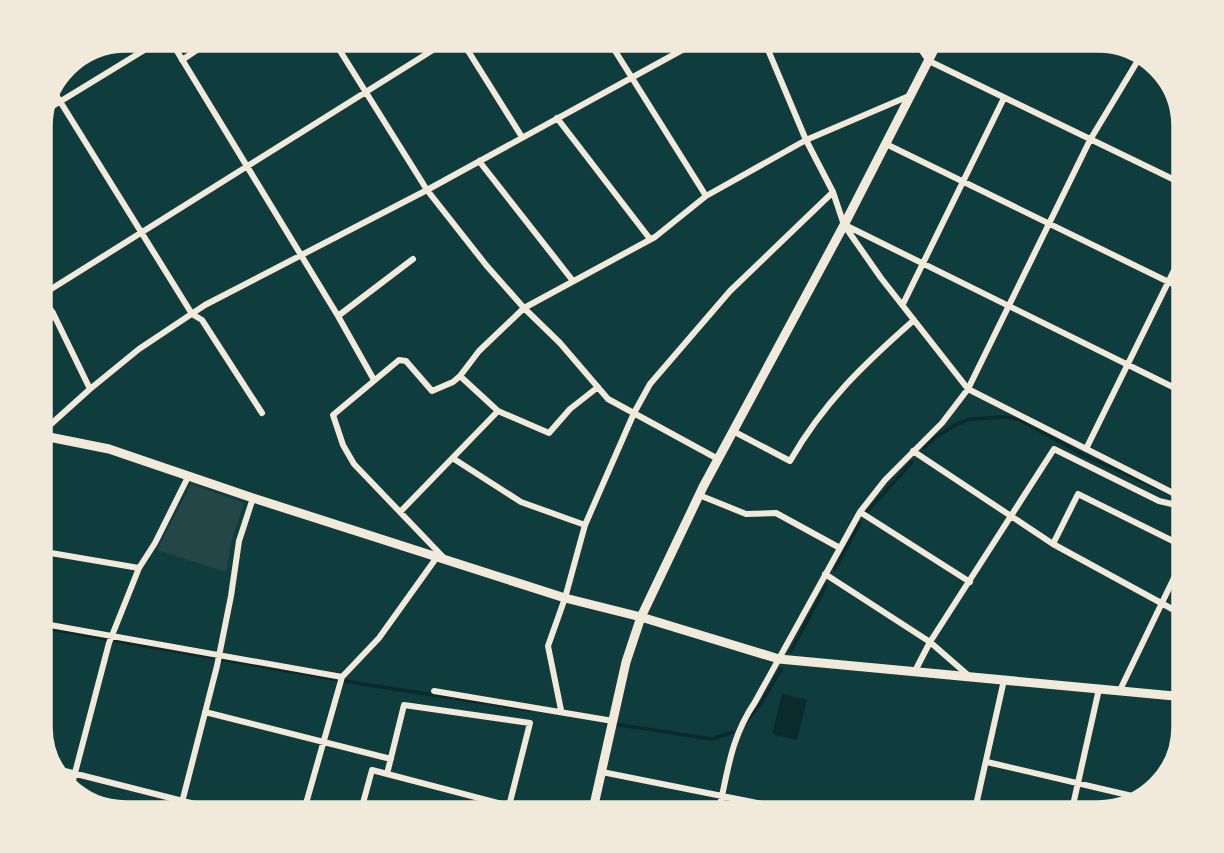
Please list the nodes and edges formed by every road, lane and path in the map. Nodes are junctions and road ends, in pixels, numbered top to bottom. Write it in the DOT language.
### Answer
graph roads {
  1 [pos="145,51"];
  2 [pos="176,51"];
  3 [pos="196,51"];
  4 [pos="340,51"];
  5 [pos="432,51"];
  6 [pos="468,51"];
  7 [pos="615,51"];
  8 [pos="680,51"];
  9 [pos="768,51"];
  10 [pos="922,51"];
  11 [pos="934,51"];
  12 [pos="182,60"];
  13 [pos="929,61"];
  14 [pos="1137,62"];
  15 [pos="631,78"];
  16 [pos="367,92"];
  17 [pos="912,95"];
  18 [pos="57,98"];
  19 [pos="1004,98"];
  20 [pos="59,101"];
  21 [pos="54,105"];
  22 [pos="557,118"];
  23 [pos="522,136"];
  24 [pos="806,140"];
  25 [pos="1090,140"];
  26 [pos="886,144"];
  27 [pos="479,161"];
  28 [pos="247,166"];
  29 [pos="1173,179"];
  30 [pos="965,182"];
  31 [pos="428,190"];
  32 [pos="833,192"];
  33 [pos="706,196"];
  34 [pos="1049,223"];
  35 [pos="844,225"];
  36 [pos="143,233"];
  37 [pos="650,239"];
  38 [pos="301,255"];
  39 [pos="413,259"];
  40 [pos="924,263"];
  41 [pos="1173,271"];
  42 [pos="573,281"];
  43 [pos="1168,281"];
  44 [pos="1173,284"];
  45 [pos="51,288"];
  46 [pos="903,304"];
  47 [pos="1009,306"];
  48 [pos="524,308"];
  49 [pos="52,313"];
  50 [pos="192,314"];
  51 [pos="338,316"];
  52 [pos="914,320"];
  53 [pos="1128,365"];
  54 [pos="460,376"];
  55 [pos="374,380"];
  56 [pos="598,387"];
  57 [pos="1173,387"];
  58 [pos="90,389"];
  59 [pos="968,389"];
  60 [pos="498,411"];
  61 [pos="634,413"];
  62 [pos="262,414"];
  63 [pos="51,423"];
  64 [pos="733,432"];
  65 [pos="51,437"];
  66 [pos="913,451"];
  67 [pos="1082,452"];
  68 [pos="454,459"];
  69 [pos="718,459"];
  70 [pos="189,475"];
  71 [pos="1173,492"];
  72 [pos="699,495"];
  73 [pos="253,498"];
  74 [pos="1173,504"];
  75 [pos="401,511"];
  76 [pos="860,512"];
  77 [pos="1012,518"];
  78 [pos="585,525"];
  79 [pos="1173,541"];
  80 [pos="1053,544"];
  81 [pos="840,548"];
  82 [pos="51,553"];
  83 [pos="442,558"];
  84 [pos="139,568"];
  85 [pos="825,574"];
  86 [pos="1173,581"];
  87 [pos="970,582"];
  88 [pos="565,598"];
  89 [pos="1162,605"];
  90 [pos="1173,611"];
  91 [pos="641,617"];
  92 [pos="51,626"];
  93 [pos="110,640"];
  94 [pos="930,642"];
  95 [pos="219,657"];
  96 [pos="779,659"];
  97 [pos="915,671"];
  98 [pos="969,676"];
  99 [pos="341,678"];
  100 [pos="1004,680"];
  101 [pos="1099,689"];
  102 [pos="1120,690"];
  103 [pos="434,691"];
  104 [pos="1173,696"];
  105 [pos="561,710"];
  106 [pos="205,712"];
  107 [pos="613,724"];
  108 [pos="322,741"];
  109 [pos="391,759"];
  110 [pos="987,762"];
  111 [pos="64,771"];
  112 [pos="602,772"];
  113 [pos="75,773"];
  114 [pos="387,774"];
  115 [pos="73,780"];
  116 [pos="1078,783"];
  117 [pos="1128,795"];
  118 [pos="723,796"];
  119 [pos="183,801"];
  120 [pos="187,802"];
  121 [pos="306,802"];
  122 [pos="363,802"];
  123 [pos="495,802"];
  124 [pos="511,802"];
  125 [pos="595,802"];
  126 [pos="721,802"];
  127 [pos="753,802"];
  128 [pos="977,802"];
  129 [pos="1074,802"];
  1 -- 20 [label="street"];
  2 -- 12 [label="street"];
  3 -- 12 [label="street"];
  4 -- 16 [label="street"];
  5 -- 16 [label="street"];
  6 -- 23 [label="street"];
  7 -- 15 [label="street"];
  8 -- 15 [label="street"];
  9 -- 24 [label="street"];
  10 -- 13 [label="street"];
  11 -- 13 [label="main road"];
  12 -- 28 [label="street"];
  13 -- 17 [label="main road"];
  13 -- 19 [label="street"];
  14 -- 25 [label="street"];
  15 -- 22 [label="street"];
  15 -- 33 [label="street"];
  16 -- 28 [label="street"];
  16 -- 31 [label="street"];
  17 -- 24 [label="street"];
  17 -- 26 [label="main road"];
  18 -- 20 [label="street"];
  19 -- 25 [label="street"];
  19 -- 30 [label="street"];
  20 -- 21 [label="street"];
  20 -- 36 [label="street"];
  22 -- 23 [label="street"];
  22 -- 37 [label="street"];
  23 -- 27 [label="street"];
  24 -- 32 [label="street"];
  24 -- 33 [label="street"];
  25 -- 29 [label="street"];
  25 -- 34 [label="street"];
  26 -- 30 [label="street"];
  26 -- 35 [label="main road"];
  27 -- 31 [label="street"];
  27 -- 42 [label="street"];
  28 -- 36 [label="street"];
  28 -- 38 [label="street"];
  30 -- 34 [label="street"];
  30 -- 40 [label="street"];
  31 -- 38 [label="street"];
  31 -- 48 [label="street"];
  32 -- 35 [label="street"];
  32 -- 61 [label="street"];
  33 -- 37 [label="street"];
  34 -- 43 [label="street"];
  34 -- 47 [label="street"];
  35 -- 40 [label="street"];
  35 -- 46 [label="street"];
  35 -- 64 [label="main road"];
  36 -- 45 [label="street"];
  36 -- 50 [label="street"];
  37 -- 42 [label="street"];
  38 -- 50 [label="street"];
  38 -- 51 [label="street"];
  39 -- 51 [label="street"];
  40 -- 46 [label="street"];
  40 -- 47 [label="street"];
  41 -- 43 [label="street"];
  42 -- 48 [label="street"];
  43 -- 44 [label="street"];
  43 -- 53 [label="street"];
  46 -- 52 [label="street"];
  47 -- 53 [label="street"];
  47 -- 59 [label="street"];
  48 -- 54 [label="street"];
  48 -- 56 [label="street"];
  49 -- 58 [label="street"];
  50 -- 58 [label="street"];
  50 -- 62 [label="street"];
  51 -- 55 [label="street"];
  52 -- 59 [label="street"];
  52 -- 64 [label="street"];
  53 -- 57 [label="street"];
  53 -- 67 [label="street"];
  54 -- 55 [label="street"];
  54 -- 60 [label="street"];
  55 -- 75 [label="street"];
  56 -- 60 [label="street"];
  56 -- 61 [label="street"];
  58 -- 63 [label="street"];
  59 -- 66 [label="street"];
  59 -- 67 [label="street"];
  60 -- 68 [label="street"];
  61 -- 69 [label="street"];
  61 -- 78 [label="street"];
  64 -- 69 [label="main road"];
  65 -- 70 [label="main road"];
  66 -- 76 [label="street"];
  66 -- 77 [label="street"];
  67 -- 71 [label="street"];
  67 -- 74 [label="street"];
  67 -- 77 [label="street"];
  68 -- 75 [label="street"];
  68 -- 78 [label="street"];
  69 -- 72 [label="main road"];
  70 -- 73 [label="main road"];
  70 -- 84 [label="street"];
  72 -- 81 [label="street"];
  72 -- 91 [label="main road"];
  73 -- 83 [label="main road"];
  73 -- 95 [label="street"];
  75 -- 83 [label="street"];
  76 -- 81 [label="street"];
  76 -- 87 [label="street"];
  77 -- 80 [label="street"];
  77 -- 87 [label="street"];
  78 -- 88 [label="street"];
  79 -- 80 [label="street"];
  80 -- 89 [label="street"];
  81 -- 85 [label="street"];
  82 -- 84 [label="street"];
  83 -- 88 [label="main road"];
  83 -- 99 [label="street"];
  84 -- 93 [label="street"];
  85 -- 94 [label="street"];
  85 -- 96 [label="street"];
  86 -- 89 [label="street"];
  87 -- 94 [label="street"];
  88 -- 91 [label="main road"];
  88 -- 105 [label="street"];
  89 -- 90 [label="street"];
  89 -- 102 [label="street"];
  91 -- 96 [label="main road"];
  91 -- 107 [label="main road"];
  92 -- 93 [label="street"];
  93 -- 95 [label="street"];
  93 -- 113 [label="street"];
  94 -- 97 [label="street"];
  94 -- 98 [label="street"];
  95 -- 99 [label="street"];
  95 -- 106 [label="street"];
  96 -- 97 [label="main road"];
  96 -- 118 [label="street"];
  97 -- 98 [label="main road"];
  98 -- 100 [label="main road"];
  99 -- 108 [label="street"];
  100 -- 101 [label="main road"];
  100 -- 110 [label="street"];
  101 -- 102 [label="main road"];
  101 -- 116 [label="street"];
  102 -- 104 [label="main road"];
  103 -- 105 [label="street"];
  105 -- 107 [label="street"];
  106 -- 108 [label="street"];
  106 -- 119 [label="street"];
  107 -- 112 [label="main road"];
  108 -- 109 [label="street"];
  108 -- 121 [label="street"];
  109 -- 114 [label="street"];
  109 -- 124 [label="street"];
  110 -- 116 [label="street"];
  110 -- 128 [label="street"];
  111 -- 113 [label="street"];
  112 -- 118 [label="street"];
  112 -- 125 [label="main road"];
  113 -- 115 [label="street"];
  113 -- 119 [label="street"];
  114 -- 122 [label="street"];
  114 -- 123 [label="street"];
  116 -- 117 [label="street"];
  116 -- 129 [label="street"];
  118 -- 126 [label="street"];
  118 -- 127 [label="street"];
  119 -- 120 [label="street"];
}
